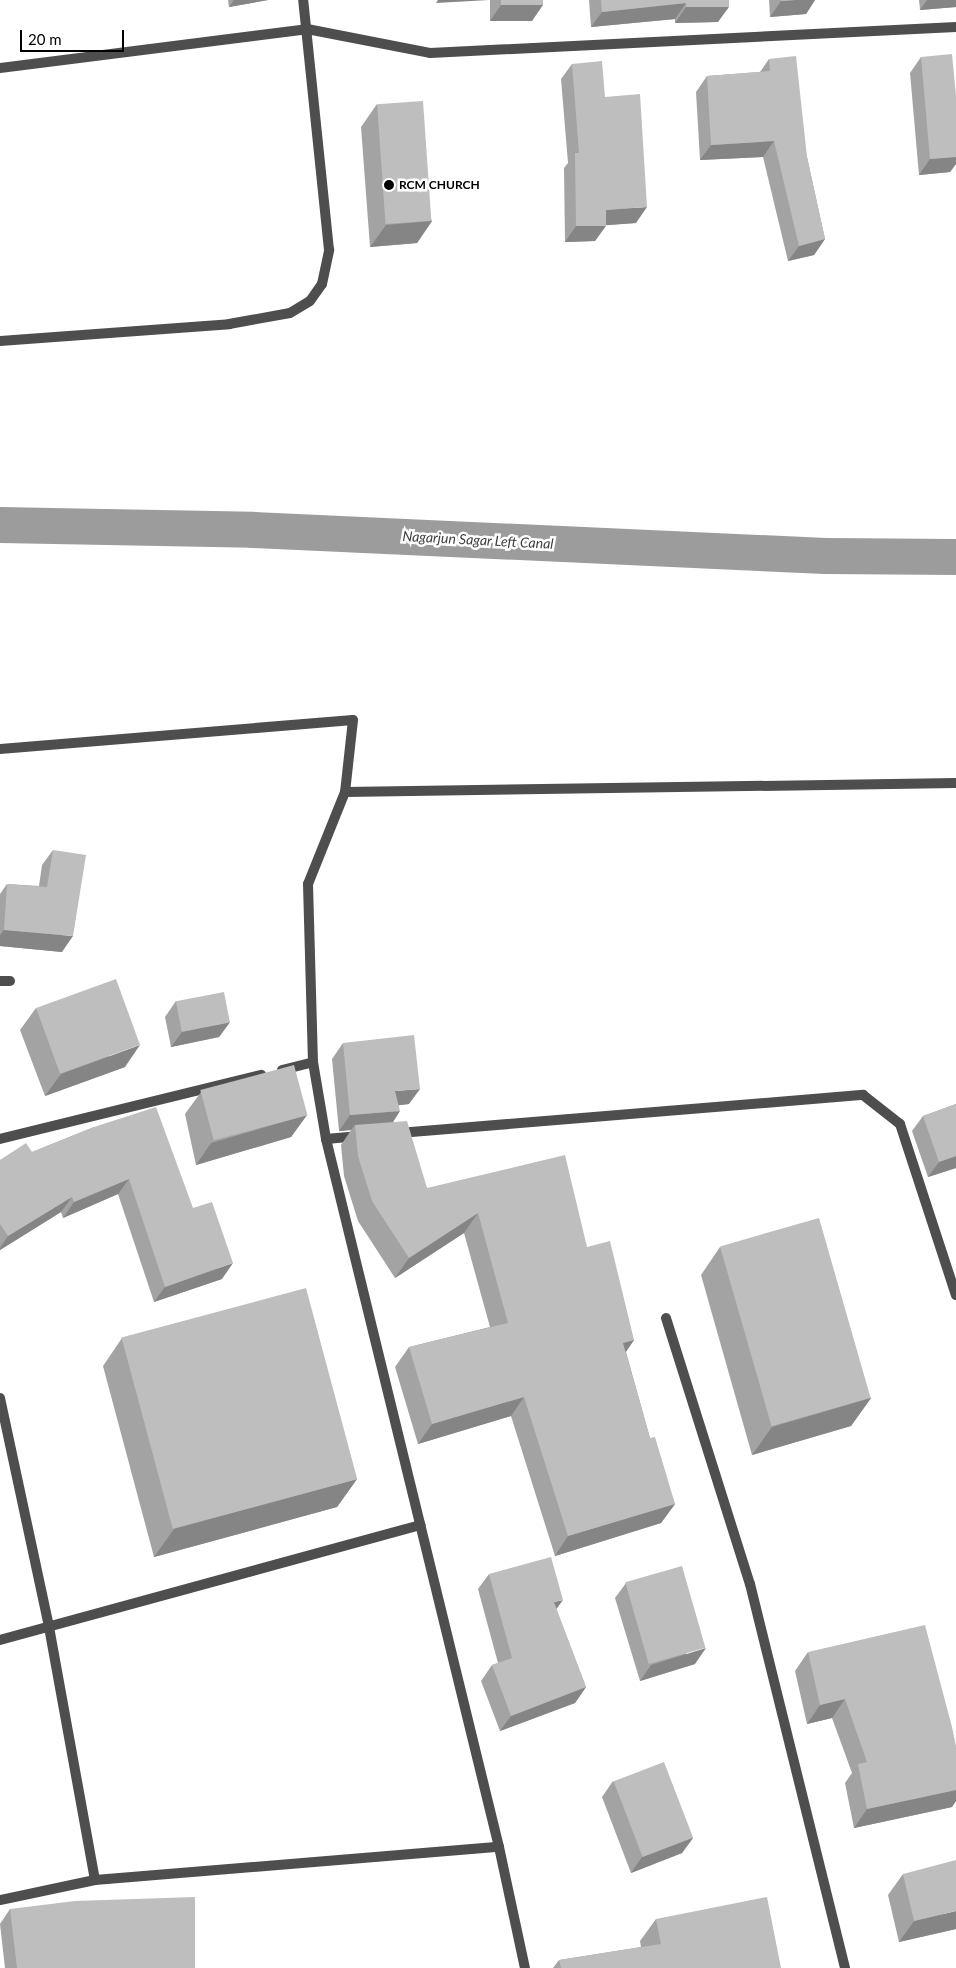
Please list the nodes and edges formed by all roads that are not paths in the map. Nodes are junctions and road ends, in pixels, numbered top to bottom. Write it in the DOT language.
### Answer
graph roads {
  1 [pos="303,0"];
  2 [pos="956,27"];
  3 [pos="307,29"];
  4 [pos="0,68"];
  5 [pos="0,341"];
  6 [pos="0,749"];
  7 [pos="956,783"];
  8 [pos="344,792"];
  9 [pos="313,1062"];
  10 [pos="0,1139"];
  11 [pos="326,1139"];
  12 [pos="956,1295"];
  13 [pos="666,1318"];
  14 [pos="0,1398"];
  15 [pos="421,1525"];
  16 [pos="49,1626"];
  17 [pos="0,1640"];
  18 [pos="499,1847"];
  19 [pos="95,1880"];
  20 [pos="0,1900"];
  21 [pos="525,1968"];
  22 [pos="845,1968"];
  1 -- 3 [label="street"];
  2 -- 3 [label="street"];
  3 -- 4 [label="street"];
  3 -- 5 [label="street"];
  6 -- 8 [label="street"];
  7 -- 8 [label="street"];
  8 -- 9 [label="street"];
  9 -- 10 [label="street"];
  9 -- 11 [label="street"];
  11 -- 12 [label="street"];
  11 -- 15 [label="street"];
  13 -- 22 [label="street"];
  14 -- 16 [label="street"];
  15 -- 16 [label="street"];
  15 -- 18 [label="street"];
  16 -- 17 [label="street"];
  16 -- 19 [label="street"];
  18 -- 19 [label="street"];
  18 -- 21 [label="street"];
  19 -- 20 [label="street"];
}
